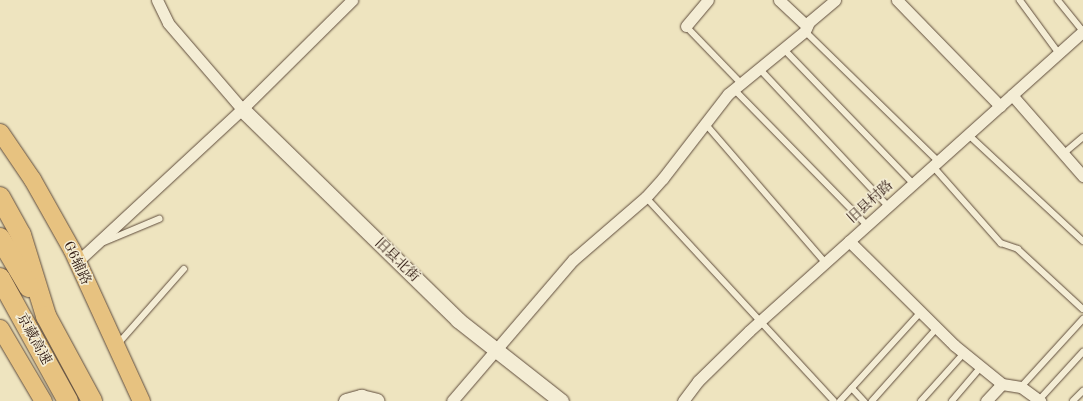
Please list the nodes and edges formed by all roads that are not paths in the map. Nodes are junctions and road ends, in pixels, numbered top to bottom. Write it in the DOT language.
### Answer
graph roads {
  1 [pos="157,0"];
  2 [pos="352,0"];
  3 [pos="708,0"];
  4 [pos="779,0"];
  5 [pos="835,0"];
  6 [pos="896,0"];
  7 [pos="1020,0"];
  8 [pos="1058,0"];
  9 [pos="686,26"];
  10 [pos="806,29"];
  11 [pos="1083,31"];
  12 [pos="783,48"];
  13 [pos="1059,53"];
  14 [pos="759,68"];
  15 [pos="737,86"];
  16 [pos="1012,95"];
  17 [pos="1000,106"];
  18 [pos="242,109"];
  19 [pos="705,123"];
  20 [pos="0,132"];
  21 [pos="968,134"];
  22 [pos="1083,137"];
  23 [pos="1063,154"];
  24 [pos="935,164"];
  25 [pos="1083,176"];
  26 [pos="913,183"];
  27 [pos="0,197"];
  28 [pos="646,197"];
  29 [pos="888,206"];
  30 [pos="159,219"];
  31 [pos="867,225"];
  32 [pos="0,238"];
  33 [pos="849,241"];
  34 [pos="1083,241"];
  35 [pos="98,244"];
  36 [pos="78,261"];
  37 [pos="825,262"];
  38 [pos="184,269"];
  39 [pos="0,278"];
  40 [pos="1083,309"];
  41 [pos="921,312"];
  42 [pos="46,316"];
  43 [pos="1083,319"];
  44 [pos="759,322"];
  45 [pos="937,328"];
  46 [pos="1,333"];
  47 [pos="116,347"];
  48 [pos="497,351"];
  49 [pos="1083,352"];
  50 [pos="964,353"];
  51 [pos="981,367"];
  52 [pos="1002,384"];
  53 [pos="1021,387"];
  54 [pos="852,388"];
  55 [pos="1083,391"];
  56 [pos="43,401"];
  57 [pos="68,401"];
  58 [pos="92,401"];
  59 [pos="141,401"];
  60 [pos="346,401"];
  61 [pos="377,401"];
  62 [pos="452,401"];
  63 [pos="561,401"];
  64 [pos="683,401"];
  65 [pos="834,401"];
  66 [pos="840,401"];
  67 [pos="864,401"];
  68 [pos="872,401"];
  69 [pos="921,401"];
  70 [pos="952,401"];
  71 [pos="986,401"];
  72 [pos="1039,401"];
  73 [pos="1072,401"];
  1 -- 18 [label="street"];
  2 -- 18 [label="street"];
  3 -- 9 [label="street"];
  4 -- 10 [label="street"];
  5 -- 10 [label="street"];
  6 -- 17 [label="street"];
  7 -- 13 [label="lane"];
  8 -- 11 [label="lane"];
  9 -- 15 [label="lane"];
  10 -- 12 [label="street"];
  10 -- 24 [label="lane"];
  11 -- 13 [label="street, 旧县村路"];
  12 -- 14 [label="street"];
  12 -- 26 [label="lane"];
  13 -- 16 [label="street, 旧县村路"];
  14 -- 15 [label="street"];
  14 -- 29 [label="lane"];
  15 -- 19 [label="street"];
  15 -- 31 [label="lane"];
  16 -- 17 [label="street, 旧县村路"];
  16 -- 23 [label="street"];
  17 -- 21 [label="street, 旧县村路"];
  18 -- 35 [label="street"];
  18 -- 48 [label="street, 旧县北街"];
  19 -- 28 [label="street"];
  19 -- 37 [label="lane"];
  20 -- 36 [label="main road, G6辅路"];
  21 -- 24 [label="street, 旧县村路"];
  21 -- 34 [label="lane"];
  22 -- 23 [label="lane"];
  23 -- 25 [label="street"];
  24 -- 26 [label="street, 旧县村路"];
  24 -- 40 [label="lane"];
  26 -- 29 [label="street, 旧县村路"];
  27 -- 42 [label="highway"];
  28 -- 44 [label="lane"];
  28 -- 48 [label="street"];
  29 -- 31 [label="street, 旧县村路"];
  30 -- 35 [label="lane"];
  31 -- 33 [label="street, 旧县村路"];
  32 -- 42 [label="highway"];
  33 -- 37 [label="street, 旧县村路"];
  33 -- 41 [label="street"];
  35 -- 36 [label="street"];
  36 -- 47 [label="main road, G6辅路"];
  37 -- 44 [label="street, 旧县村路"];
  38 -- 47 [label="lane"];
  39 -- 57 [label="highway, 京藏高速"];
  41 -- 45 [label="street"];
  41 -- 54 [label="lane"];
  42 -- 58 [label="highway"];
  43 -- 53 [label="lane"];
  44 -- 64 [label="street, 旧县村路"];
  44 -- 65 [label="lane"];
  45 -- 50 [label="street"];
  45 -- 68 [label="lane"];
  46 -- 56 [label="main road"];
  47 -- 59 [label="main road, G6辅路"];
  48 -- 62 [label="street"];
  48 -- 63 [label="street, 旧县北街"];
  49 -- 72 [label="lane"];
  50 -- 51 [label="street"];
  50 -- 69 [label="lane"];
  51 -- 52 [label="street"];
  51 -- 70 [label="lane"];
  52 -- 53 [label="street"];
  52 -- 71 [label="street"];
  53 -- 72 [label="street"];
  54 -- 66 [label="lane"];
  54 -- 67 [label="lane"];
  55 -- 73 [label="lane"];
  60 -- 61 [label="street"];
}
